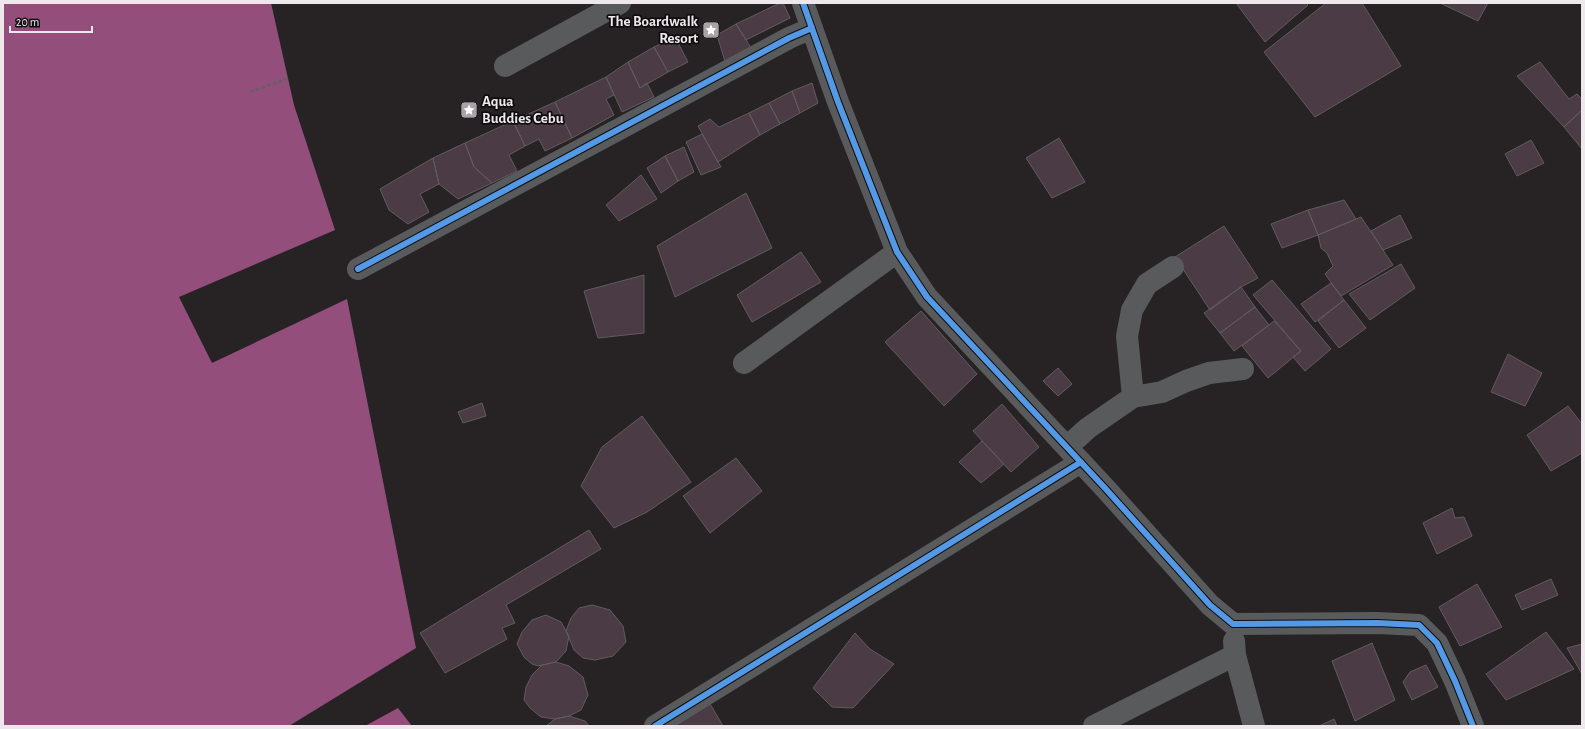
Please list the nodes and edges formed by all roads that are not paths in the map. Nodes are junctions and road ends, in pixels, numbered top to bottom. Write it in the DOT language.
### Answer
graph roads {
  1 [pos="620,3"];
  2 [pos="803,3"];
  3 [pos="812,28"];
  4 [pos="505,66"];
  5 [pos="897,252"];
  6 [pos="1173,267"];
  7 [pos="358,269"];
  8 [pos="744,363"];
  9 [pos="1243,369"];
  10 [pos="1133,397"];
  11 [pos="1074,455"];
  12 [pos="1233,624"];
  13 [pos="1235,655"];
  14 [pos="655,726"];
  15 [pos="1094,726"];
  16 [pos="1254,726"];
  17 [pos="1473,726"];
  1 -- 4 [label="street"];
  2 -- 3 [label="street"];
  3 -- 5 [label="street"];
  3 -- 7 [label="street"];
  5 -- 8 [label="street"];
  5 -- 11 [label="street"];
  6 -- 10 [label="street"];
  9 -- 10 [label="street"];
  10 -- 11 [label="street"];
  11 -- 12 [label="street"];
  11 -- 14 [label="street"];
  12 -- 13 [label="street"];
  12 -- 17 [label="street"];
  13 -- 15 [label="street"];
  13 -- 16 [label="street"];
}
